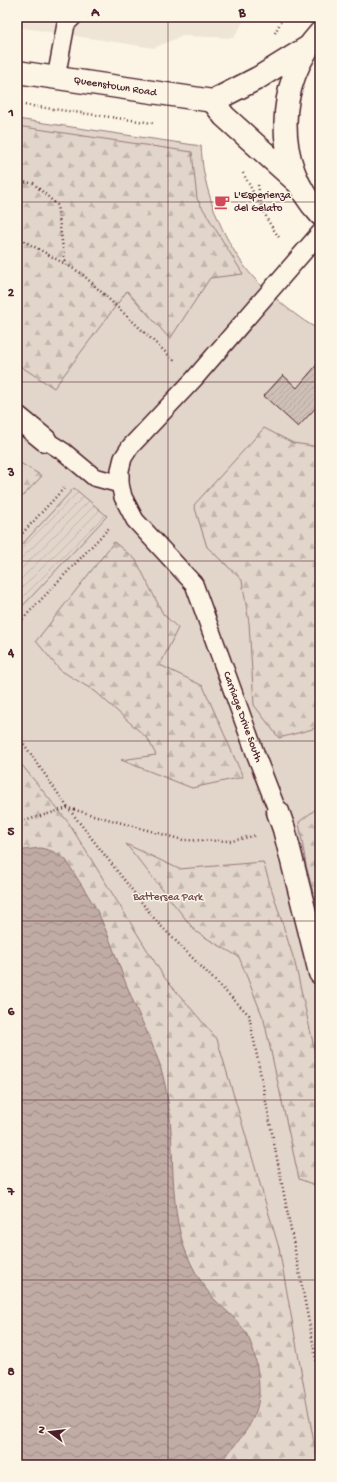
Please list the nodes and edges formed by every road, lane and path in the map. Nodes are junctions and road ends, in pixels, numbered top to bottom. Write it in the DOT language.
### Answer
graph roads {
  1 [pos="73,17"];
  2 [pos="283,17"];
  3 [pos="274,34"];
  4 [pos="314,40"];
  5 [pos="17,72"];
  6 [pos="56,78"];
  7 [pos="213,101"];
  8 [pos="17,104"];
  9 [pos="154,123"];
  10 [pos="241,167"];
  11 [pos="17,182"];
  12 [pos="299,183"];
  13 [pos="320,214"];
  14 [pos="320,233"];
  15 [pos="17,237"];
  16 [pos="299,258"];
  17 [pos="65,264"];
  18 [pos="194,379"];
  19 [pos="17,417"];
  20 [pos="45,440"];
  21 [pos="82,468"];
  22 [pos="120,484"];
  23 [pos="128,508"];
  24 [pos="17,538"];
  25 [pos="17,623"];
  26 [pos="17,734"];
  27 [pos="68,808"];
  28 [pos="281,820"];
  29 [pos="17,823"];
  30 [pos="320,973"];
  31 [pos="320,1379"];
  1 -- 6 [label="lane"];
  2 -- 3 [label="path"];
  4 -- 7 [label="main road"];
  4 -- 12 [label="main road"];
  5 -- 6 [label="main road, Queenstown Road"];
  6 -- 7 [label="main road, Queenstown Road"];
  7 -- 12 [label="main road"];
  8 -- 9 [label="path"];
  10 -- 16 [label="path"];
  11 -- 17 [label="path"];
  12 -- 13 [label="main road"];
  14 -- 16 [label="lane, Carriage Drive South"];
  15 -- 17 [label="path"];
  16 -- 18 [label="lane, Carriage Drive South"];
  17 -- 18 [label="path"];
  18 -- 22 [label="lane, Carriage Drive South"];
  19 -- 20 [label="main road"];
  20 -- 21 [label="lane"];
  21 -- 22 [label="lane"];
  21 -- 24 [label="path"];
  22 -- 23 [label="lane, Carriage Drive South"];
  23 -- 25 [label="path"];
  23 -- 28 [label="lane, Carriage Drive South"];
  26 -- 27 [label="path"];
  27 -- 28 [label="path"];
  27 -- 29 [label="path"];
  27 -- 31 [label="path"];
  28 -- 30 [label="main road, Carriage Drive South"];
}
